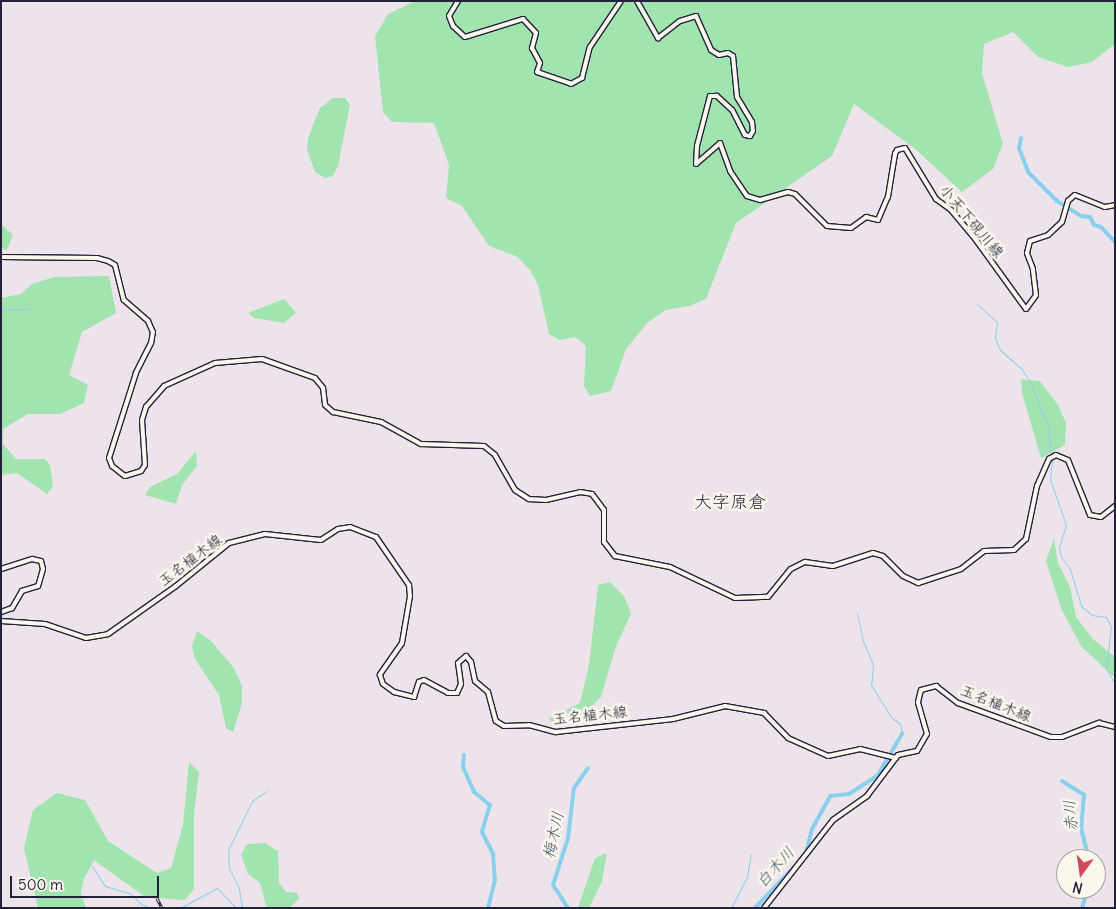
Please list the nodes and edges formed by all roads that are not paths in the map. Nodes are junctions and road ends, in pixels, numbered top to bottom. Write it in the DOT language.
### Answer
graph roads {
  1 [pos="458,1"];
  2 [pos="621,1"];
  3 [pos="637,1"];
  4 [pos="1115,205"];
  5 [pos="1,257"];
  6 [pos="1115,506"];
  7 [pos="1,569"];
  8 [pos="1,612"];
  9 [pos="1,621"];
  10 [pos="1115,727"];
  11 [pos="893,756"];
  12 [pos="764,908"];
  1 -- 2 [label="main road"];
  3 -- 4 [label="main road, 小天下硯川線"];
  5 -- 6 [label="main road"];
  7 -- 8 [label="main road"];
  9 -- 11 [label="main road, 玉名植木線"];
  10 -- 11 [label="main road, 玉名植木線"];
  11 -- 12 [label="main road"];
}
